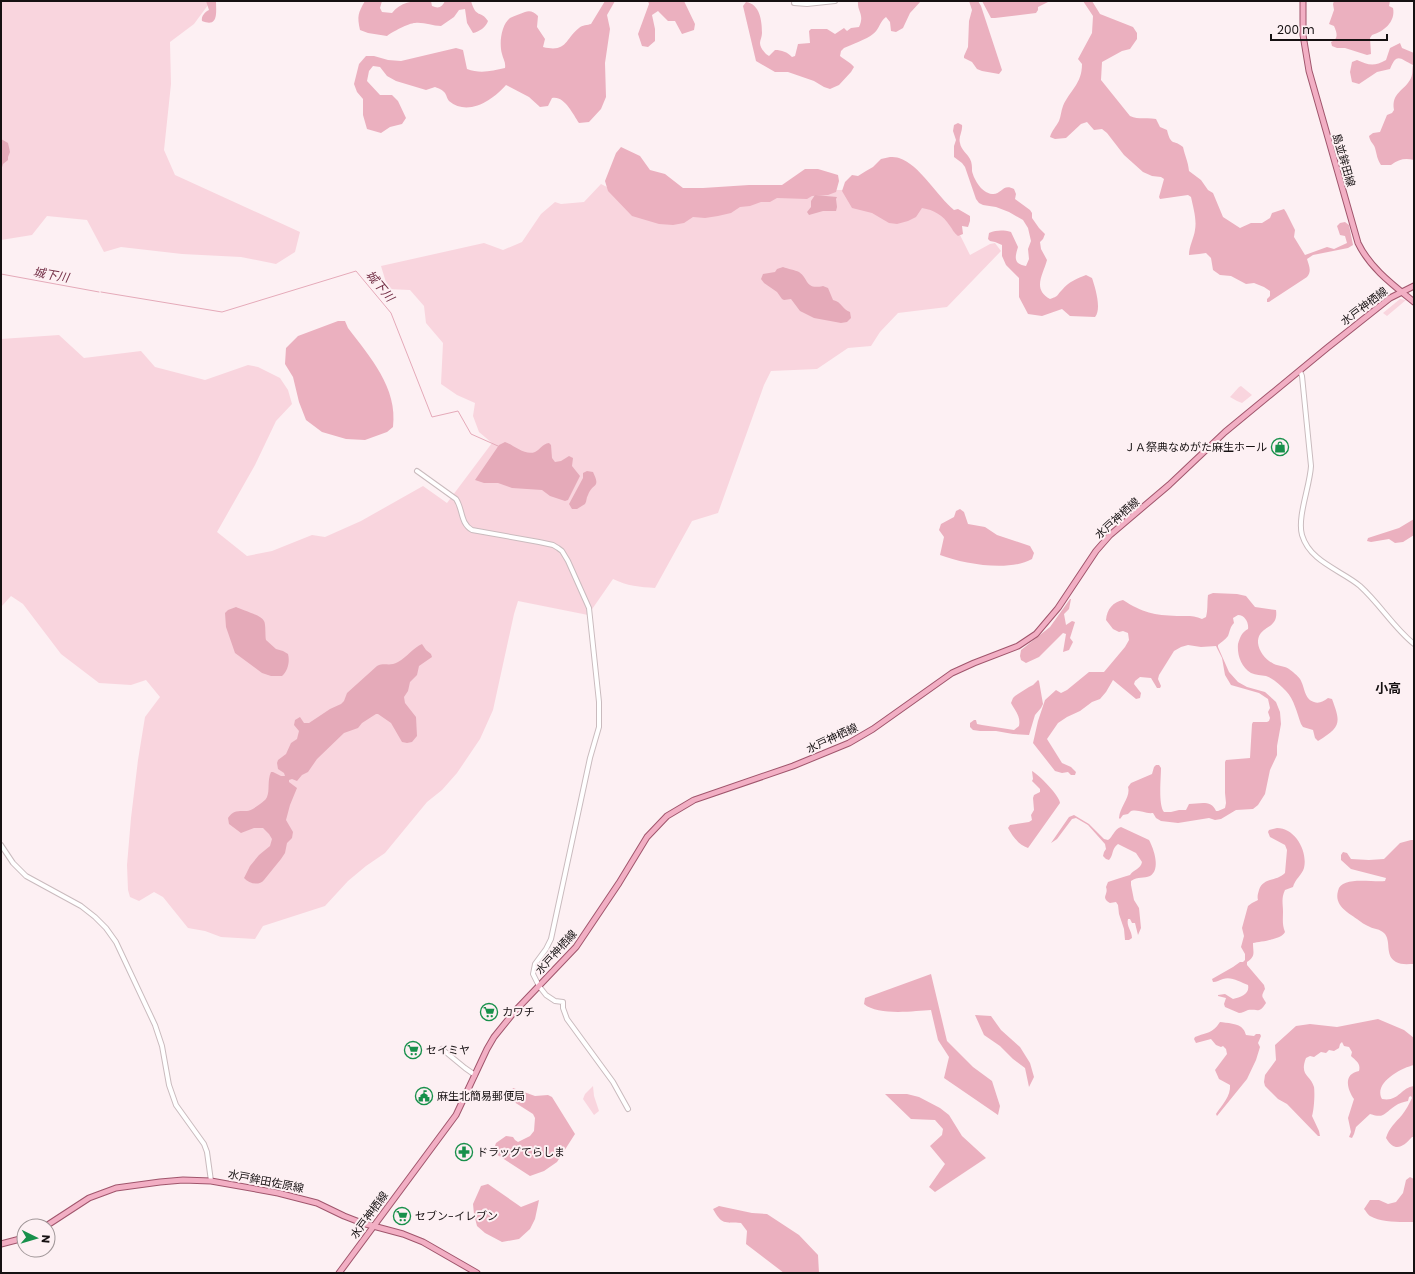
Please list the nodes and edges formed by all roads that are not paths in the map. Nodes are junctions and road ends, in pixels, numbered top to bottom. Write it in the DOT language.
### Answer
graph roads {
  1 [pos="835,1"];
  2 [pos="1303,1"];
  3 [pos="794,3"];
  4 [pos="1414,286"];
  5 [pos="1401,292"];
  6 [pos="1414,302"];
  7 [pos="1300,371"];
  8 [pos="417,471"];
  9 [pos="1414,644"];
  10 [pos="1,845"];
  11 [pos="539,986"];
  12 [pos="442,1049"];
  13 [pos="475,1075"];
  14 [pos="628,1110"];
  15 [pos="211,1181"];
  16 [pos="56,1219"];
  17 [pos="373,1227"];
  18 [pos="16,1240"];
  19 [pos="1,1244"];
  20 [pos="338,1273"];
  21 [pos="477,1273"];
  1 -- 3 [label="street"];
  2 -- 5 [label="main road, 島並鉾田線"];
  4 -- 5 [label="main road, 水戸神栖線"];
  5 -- 6 [label="main road, 島並鉾田線"];
  5 -- 7 [label="main road, 水戸神栖線"];
  7 -- 9 [label="street"];
  7 -- 11 [label="main road, 水戸神栖線"];
  8 -- 11 [label="street"];
  10 -- 15 [label="street"];
  11 -- 13 [label="main road, 水戸神栖線"];
  11 -- 14 [label="street"];
  12 -- 13 [label="street"];
  13 -- 17 [label="main road, 水戸神栖線"];
  15 -- 16 [label="main road, 水戸鉾田佐原線"];
  15 -- 17 [label="main road, 水戸鉾田佐原線"];
  17 -- 20 [label="main road, 水戸神栖線"];
  17 -- 21 [label="main road, 水戸鉾田佐原線"];
  18 -- 19 [label="main road"];
}
